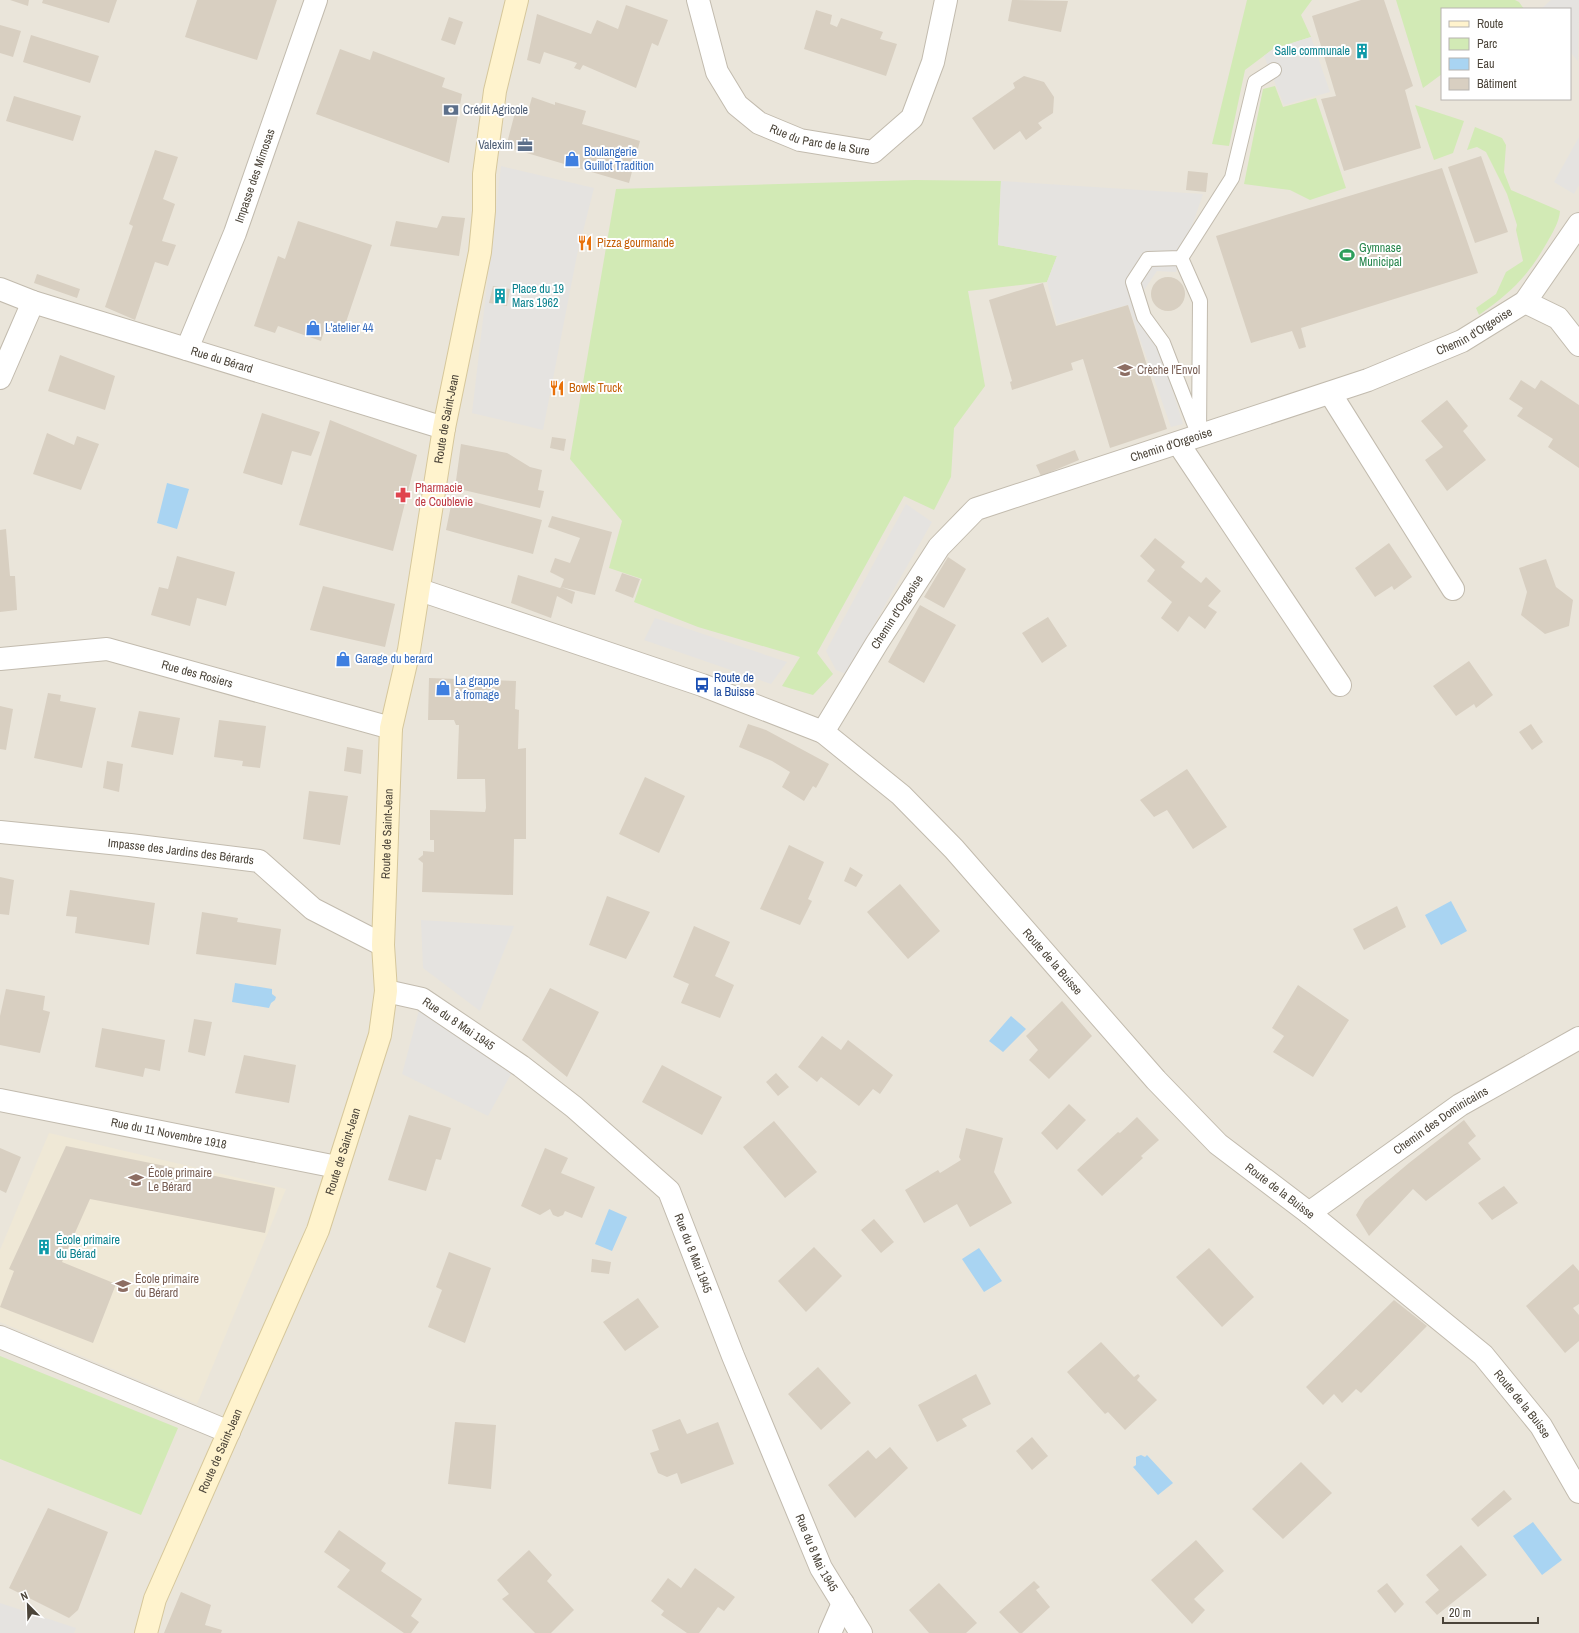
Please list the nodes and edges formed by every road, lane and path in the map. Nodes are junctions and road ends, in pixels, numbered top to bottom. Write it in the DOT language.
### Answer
graph roads {
  1 [pos="316,0"];
  2 [pos="517,0"];
  3 [pos="698,0"];
  4 [pos="946,0"];
  5 [pos="1274,70"];
  6 [pos="1579,224"];
  7 [pos="1181,258"];
  8 [pos="0,289"];
  9 [pos="33,302"];
  10 [pos="1525,302"];
  11 [pos="1579,345"];
  12 [pos="187,349"];
  13 [pos="0,378"];
  14 [pos="1330,393"];
  15 [pos="444,428"];
  16 [pos="1199,436"];
  17 [pos="1178,443"];
  18 [pos="1453,588"];
  19 [pos="420,590"];
  20 [pos="0,659"];
  21 [pos="1340,685"];
  22 [pos="391,728"];
  23 [pos="824,732"];
  24 [pos="0,832"];
  25 [pos="383,945"];
  26 [pos="386,991"];
  27 [pos="1579,1038"];
  28 [pos="0,1100"];
  29 [pos="337,1167"];
  30 [pos="1309,1213"];
  31 [pos="0,1337"];
  32 [pos="229,1432"];
  33 [pos="1579,1492"];
  34 [pos="843,1603"];
  35 [pos="146,1633"];
  36 [pos="830,1633"];
  37 [pos="861,1633"];
  1 -- 12 [label="street, Impasse des Mimosas"];
  2 -- 15 [label="main road, Route de Saint-Jean"];
  3 -- 4 [label="street, Rue du Parc de la Sure"];
  5 -- 7 [label="lane"];
  6 -- 10 [label="street, Chemin d'Orgeoise"];
  7 -- 16 [label="lane"];
  7 -- 16 [label="lane"];
  8 -- 9 [label="street, Rue du Bérard"];
  9 -- 12 [label="street, Rue du Bérard"];
  9 -- 13 [label="street"];
  10 -- 11 [label="street"];
  10 -- 14 [label="street, Chemin d'Orgeoise"];
  12 -- 15 [label="street, Rue du Bérard"];
  14 -- 16 [label="street, Chemin d'Orgeoise"];
  14 -- 18 [label="street"];
  15 -- 19 [label="main road, Route de Saint-Jean"];
  16 -- 17 [label="street, Chemin d'Orgeoise"];
  17 -- 21 [label="street"];
  17 -- 23 [label="street, Chemin d'Orgeoise"];
  19 -- 22 [label="main road, Route de Saint-Jean"];
  19 -- 23 [label="street, Route de la Buisse"];
  20 -- 22 [label="street, Rue des Rosiers"];
  22 -- 25 [label="main road, Route de Saint-Jean"];
  23 -- 30 [label="street, Route de la Buisse"];
  24 -- 25 [label="street, Impasse des Jardins des Bérards"];
  25 -- 26 [label="main road, Route de Saint-Jean"];
  26 -- 29 [label="main road, Route de Saint-Jean"];
  26 -- 34 [label="street, Rue du 8 Mai 1945"];
  27 -- 30 [label="street, Chemin des Dominicains"];
  28 -- 29 [label="street, Rue du 11 Novembre 1918"];
  29 -- 32 [label="main road, Route de Saint-Jean"];
  30 -- 33 [label="street, Route de la Buisse"];
  31 -- 32 [label="street"];
  32 -- 35 [label="main road, Route de Saint-Jean"];
  34 -- 36 [label="street"];
  34 -- 37 [label="street, Rue du 8 Mai 1945"];
}
